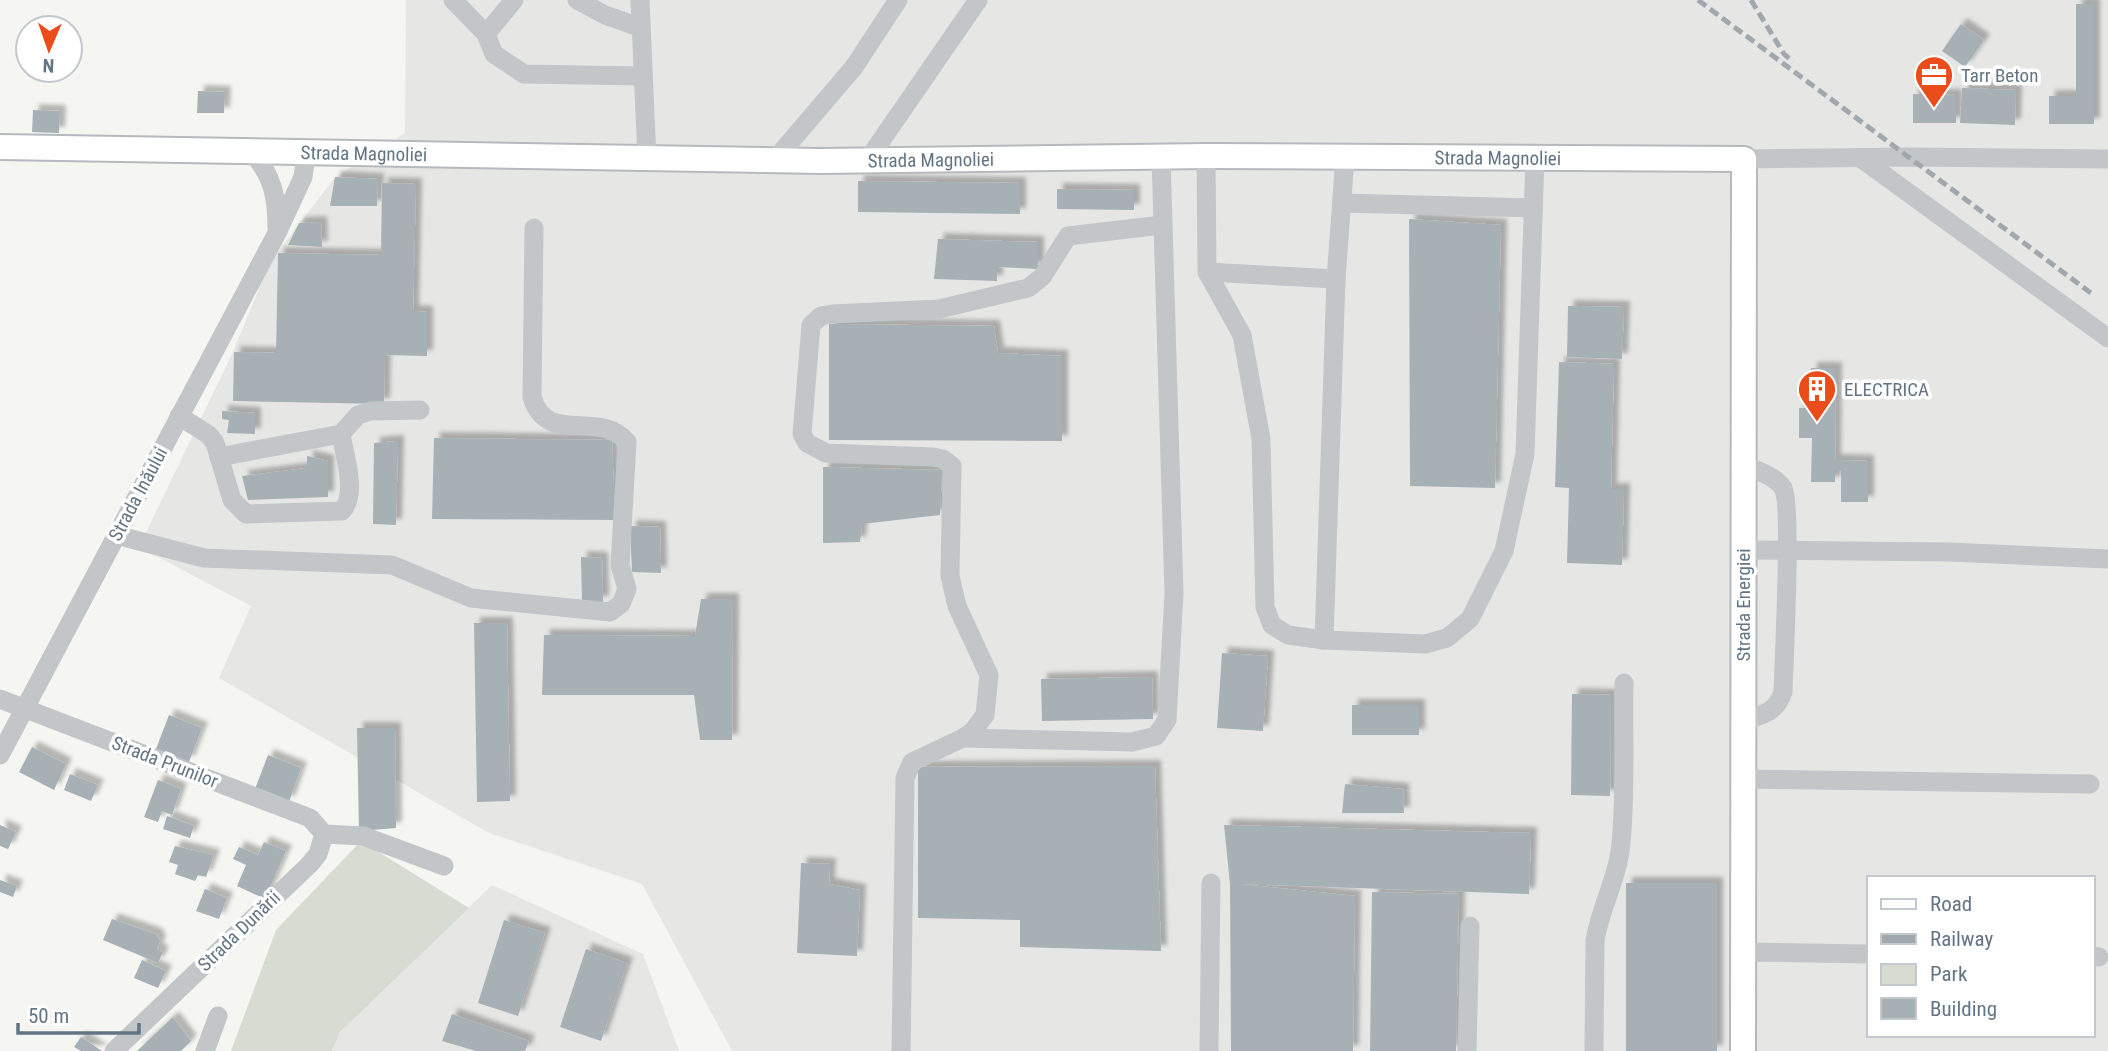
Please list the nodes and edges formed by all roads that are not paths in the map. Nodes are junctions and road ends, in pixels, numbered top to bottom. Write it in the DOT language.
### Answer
graph roads {
  1 [pos="453,0"];
  2 [pos="514,0"];
  3 [pos="577,0"];
  4 [pos="640,0"];
  5 [pos="898,0"];
  6 [pos="978,0"];
  7 [pos="639,27"];
  8 [pos="485,34"];
  9 [pos="642,76"];
  10 [pos="0,147"];
  11 [pos="253,153"];
  12 [pos="306,155"];
  13 [pos="1206,156"];
  14 [pos="1161,157"];
  15 [pos="1345,157"];
  16 [pos="1535,158"];
  17 [pos="647,159"];
  18 [pos="1744,159"];
  19 [pos="1862,159"];
  20 [pos="2108,159"];
  21 [pos="774,161"];
  22 [pos="867,161"];
  23 [pos="1342,203"];
  24 [pos="1533,208"];
  25 [pos="1162,225"];
  26 [pos="534,228"];
  27 [pos="277,233"];
  28 [pos="1206,272"];
  29 [pos="1336,279"];
  30 [pos="2108,338"];
  31 [pos="420,410"];
  32 [pos="179,416"];
  33 [pos="341,434"];
  34 [pos="219,457"];
  35 [pos="1746,466"];
  36 [pos="116,535"];
  37 [pos="1743,550"];
  38 [pos="1786,551"];
  39 [pos="2108,559"];
  40 [pos="1324,640"];
  41 [pos="1624,683"];
  42 [pos="0,699"];
  43 [pos="24,708"];
  44 [pos="1742,721"];
  45 [pos="963,738"];
  46 [pos="0,755"];
  47 [pos="1743,779"];
  48 [pos="2090,784"];
  49 [pos="324,834"];
  50 [pos="444,866"];
  51 [pos="1211,883"];
  52 [pos="1470,926"];
  53 [pos="1743,952"];
  54 [pos="1867,954"];
  55 [pos="218,1016"];
  56 [pos="114,1051"];
  57 [pos="205,1051"];
  58 [pos="901,1051"];
  59 [pos="1209,1051"];
  60 [pos="1467,1051"];
  61 [pos="1594,1051"];
  62 [pos="1744,1051"];
  1 -- 8 [label="street"];
  2 -- 8 [label="street"];
  3 -- 7 [label="street"];
  4 -- 7 [label="street"];
  5 -- 21 [label="street"];
  6 -- 22 [label="street"];
  7 -- 9 [label="street"];
  8 -- 9 [label="street"];
  9 -- 17 [label="street"];
  10 -- 11 [label="main road, Strada Magnoliei"];
  11 -- 12 [label="main road, Strada Magnoliei"];
  11 -- 27 [label="street"];
  12 -- 17 [label="main road, Strada Magnoliei"];
  12 -- 27 [label="street, Strada Inăului"];
  13 -- 14 [label="main road, Strada Magnoliei"];
  13 -- 15 [label="main road, Strada Magnoliei"];
  13 -- 28 [label="street"];
  14 -- 22 [label="main road, Strada Magnoliei"];
  14 -- 25 [label="street"];
  15 -- 16 [label="main road, Strada Magnoliei"];
  15 -- 23 [label="street"];
  16 -- 18 [label="main road, Strada Magnoliei"];
  16 -- 24 [label="street"];
  17 -- 21 [label="main road, Strada Magnoliei"];
  18 -- 19 [label="street, Strada Magnoliei"];
  18 -- 35 [label="main road, Strada Energiei"];
  19 -- 20 [label="street, Strada Magnoliei"];
  19 -- 30 [label="street"];
  21 -- 22 [label="main road, Strada Magnoliei"];
  23 -- 24 [label="street"];
  23 -- 29 [label="street"];
  24 -- 40 [label="street"];
  25 -- 45 [label="street"];
  25 -- 45 [label="street"];
  26 -- 36 [label="street"];
  27 -- 32 [label="street, Strada Inăului"];
  28 -- 29 [label="street"];
  28 -- 40 [label="street"];
  29 -- 40 [label="street"];
  31 -- 33 [label="street"];
  32 -- 34 [label="street"];
  32 -- 36 [label="street, Strada Inăului"];
  33 -- 34 [label="street"];
  33 -- 34 [label="street"];
  35 -- 37 [label="main road, Strada Energiei"];
  35 -- 38 [label="street"];
  36 -- 43 [label="street, Strada Inăului"];
  37 -- 38 [label="street"];
  37 -- 44 [label="main road, Strada Energiei"];
  38 -- 39 [label="street"];
  38 -- 44 [label="street"];
  41 -- 61 [label="street"];
  42 -- 43 [label="street, Strada Prunilor"];
  43 -- 46 [label="street, Strada Inăului"];
  43 -- 49 [label="street, Strada Prunilor"];
  44 -- 47 [label="main road, Strada Energiei"];
  45 -- 58 [label="street"];
  47 -- 48 [label="street"];
  47 -- 53 [label="main road, Strada Energiei"];
  49 -- 50 [label="street"];
  49 -- 56 [label="street, Strada Dunării"];
  51 -- 59 [label="street"];
  52 -- 60 [label="street"];
  53 -- 54 [label="street"];
  53 -- 62 [label="main road, Strada Energiei"];
  55 -- 57 [label="street"];
}
